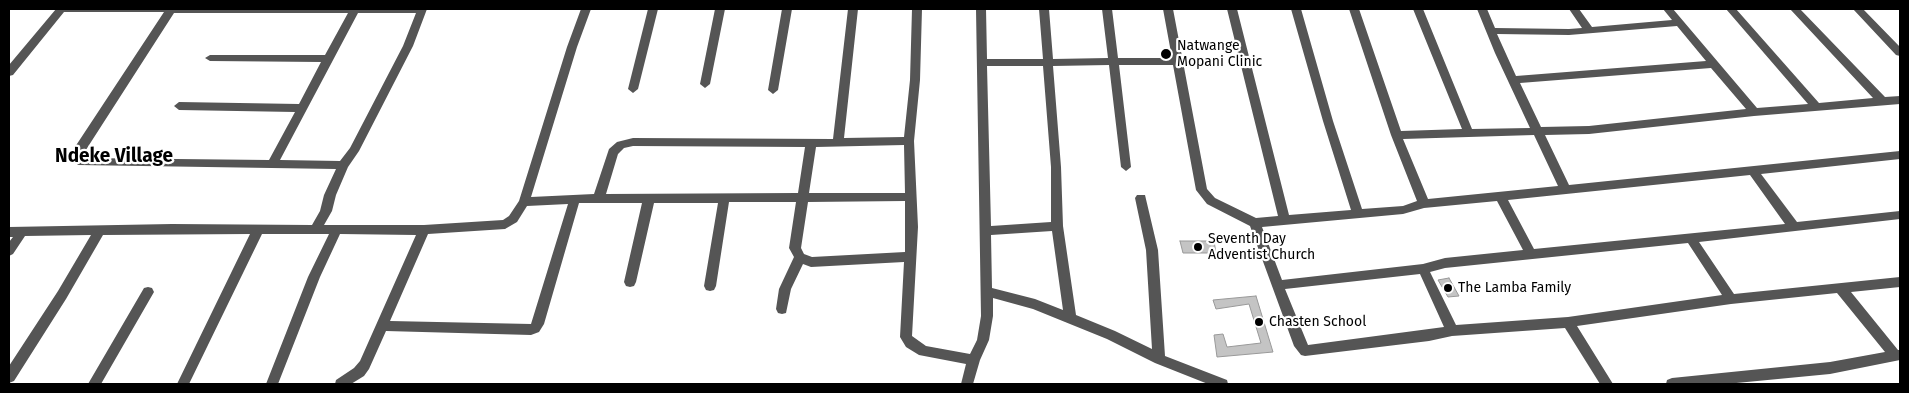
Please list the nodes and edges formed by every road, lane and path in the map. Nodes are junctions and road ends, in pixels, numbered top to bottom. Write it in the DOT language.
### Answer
graph roads {
  1 [pos="61,9"];
  2 [pos="135,9"];
  3 [pos="586,9"];
  4 [pos="653,9"];
  5 [pos="720,9"];
  6 [pos="787,9"];
  7 [pos="853,9"];
  8 [pos="917,9"];
  9 [pos="981,9"];
  10 [pos="1044,9"];
  11 [pos="1107,9"];
  12 [pos="1168,9"];
  13 [pos="1232,9"];
  14 [pos="1296,9"];
  15 [pos="1354,9"];
  16 [pos="1418,9"];
  17 [pos="1482,9"];
  18 [pos="1574,9"];
  19 [pos="1668,9"];
  20 [pos="1731,9"];
  21 [pos="1795,9"];
  22 [pos="1858,9"];
  23 [pos="171,10"];
  24 [pos="256,10"];
  25 [pos="422,10"];
  26 [pos="354,11"];
  27 [pos="1679,23"];
  28 [pos="1589,30"];
  29 [pos="1491,31"];
  30 [pos="1900,53"];
  31 [pos="210,58"];
  32 [pos="327,59"];
  33 [pos="1048,62"];
  34 [pos="1113,62"];
  35 [pos="1178,62"];
  36 [pos="983,63"];
  37 [pos="1713,64"];
  38 [pos="9,72"];
  39 [pos="1513,80"];
  40 [pos="705,84"];
  41 [pos="633,89"];
  42 [pos="773,90"];
  43 [pos="1900,100"];
  44 [pos="1882,101"];
  45 [pos="179,106"];
  46 [pos="1816,106"];
  47 [pos="301,108"];
  48 [pos="1754,112"];
  49 [pos="1539,133"];
  50 [pos="1469,134"];
  51 [pos="1396,135"];
  52 [pos="909,141"];
  53 [pos="838,142"];
  54 [pos="811,143"];
  55 [pos="1900,155"];
  56 [pos="272,164"];
  57 [pos="343,165"];
  58 [pos="1126,167"];
  59 [pos="1753,170"];
  60 [pos="1565,189"];
  61 [pos="803,197"];
  62 [pos="912,197"];
  63 [pos="1501,197"];
  64 [pos="599,198"];
  65 [pos="1141,198"];
  66 [pos="575,199"];
  67 [pos="649,199"];
  68 [pos="724,199"];
  69 [pos="524,202"];
  70 [pos="1424,204"];
  71 [pos="1358,214"];
  72 [pos="1900,215"];
  73 [pos="1285,221"];
  74 [pos="1255,223"];
  75 [pos="1057,226"];
  76 [pos="1794,226"];
  77 [pos="316,229"];
  78 [pos="336,229"];
  79 [pos="258,230"];
  80 [pos="424,230"];
  81 [pos="99,231"];
  82 [pos="986,231"];
  83 [pos="9,232"];
  84 [pos="22,232"];
  85 [pos="1690,237"];
  86 [pos="9,251"];
  87 [pos="1531,255"];
  88 [pos="800,257"];
  89 [pos="909,257"];
  90 [pos="1424,270"];
  91 [pos="630,282"];
  92 [pos="1900,282"];
  93 [pos="1278,285"];
  94 [pos="710,286"];
  95 [pos="1841,289"];
  96 [pos="148,292"];
  97 [pos="987,292"];
  98 [pos="1731,298"];
  99 [pos="782,308"];
  100 [pos="1070,319"];
  101 [pos="1568,322"];
  102 [pos="383,326"];
  103 [pos="1452,331"];
  104 [pos="1898,355"];
  105 [pos="1159,359"];
  106 [pos="974,360"];
  107 [pos="9,377"];
  108 [pos="94,384"];
  109 [pos="183,384"];
  110 [pos="272,384"];
  111 [pos="341,384"];
  112 [pos="969,384"];
  113 [pos="1222,384"];
  114 [pos="1607,384"];
  115 [pos="1672,384"];
  1 -- 2 [label="street"];
  1 -- 38 [label="street"];
  2 -- 23 [label="street"];
  3 -- 69 [label="street"];
  4 -- 41 [label="street"];
  5 -- 40 [label="street"];
  6 -- 42 [label="street"];
  7 -- 53 [label="street"];
  8 -- 52 [label="street"];
  9 -- 36 [label="street"];
  10 -- 33 [label="street"];
  11 -- 34 [label="street"];
  12 -- 35 [label="street"];
  13 -- 73 [label="street"];
  14 -- 71 [label="street"];
  15 -- 51 [label="street"];
  16 -- 50 [label="street"];
  17 -- 29 [label="street"];
  18 -- 28 [label="street"];
  19 -- 27 [label="street"];
  20 -- 46 [label="street"];
  21 -- 44 [label="street"];
  22 -- 30 [label="street"];
  23 -- 24 [label="street"];
  23 -- 56 [label="street"];
  24 -- 26 [label="street"];
  25 -- 26 [label="street"];
  25 -- 57 [label="street"];
  26 -- 32 [label="street"];
  27 -- 28 [label="street"];
  27 -- 37 [label="street"];
  28 -- 29 [label="street"];
  29 -- 39 [label="street"];
  31 -- 32 [label="street"];
  32 -- 47 [label="street"];
  33 -- 34 [label="street"];
  33 -- 36 [label="street"];
  33 -- 75 [label="street"];
  34 -- 35 [label="street"];
  34 -- 58 [label="street"];
  35 -- 74 [label="street"];
  36 -- 82 [label="street"];
  37 -- 39 [label="street"];
  37 -- 48 [label="street"];
  39 -- 49 [label="street"];
  43 -- 44 [label="street"];
  44 -- 46 [label="street"];
  45 -- 47 [label="street"];
  46 -- 48 [label="street"];
  47 -- 56 [label="street"];
  48 -- 49 [label="street"];
  49 -- 50 [label="street"];
  49 -- 60 [label="street"];
  50 -- 51 [label="street"];
  51 -- 70 [label="street"];
  52 -- 53 [label="street"];
  52 -- 62 [label="street"];
  53 -- 54 [label="street"];
  54 -- 61 [label="street"];
  54 -- 64 [label="street"];
  55 -- 59 [label="street"];
  56 -- 57 [label="street"];
  57 -- 77 [label="street"];
  59 -- 60 [label="street"];
  59 -- 76 [label="street"];
  60 -- 63 [label="street"];
  61 -- 62 [label="street"];
  61 -- 68 [label="street"];
  61 -- 88 [label="street"];
  62 -- 89 [label="street"];
  63 -- 70 [label="street"];
  63 -- 87 [label="street"];
  64 -- 66 [label="street"];
  64 -- 67 [label="street"];
  65 -- 105 [label="street"];
  66 -- 69 [label="street"];
  66 -- 102 [label="street"];
  67 -- 68 [label="street"];
  67 -- 91 [label="street"];
  68 -- 94 [label="street"];
  69 -- 80 [label="street"];
  70 -- 71 [label="street"];
  71 -- 73 [label="street"];
  72 -- 76 [label="street"];
  73 -- 74 [label="street"];
  74 -- 93 [label="street"];
  75 -- 82 [label="street"];
  75 -- 100 [label="street"];
  76 -- 85 [label="street"];
  77 -- 78 [label="street"];
  77 -- 79 [label="street"];
  78 -- 80 [label="street"];
  78 -- 110 [label="street"];
  79 -- 81 [label="street"];
  79 -- 109 [label="street"];
  80 -- 102 [label="street"];
  81 -- 84 [label="street"];
  81 -- 107 [label="street"];
  82 -- 97 [label="street"];
  83 -- 84 [label="street"];
  84 -- 86 [label="street"];
  85 -- 87 [label="street"];
  85 -- 98 [label="street"];
  87 -- 90 [label="street"];
  88 -- 89 [label="street"];
  88 -- 99 [label="street"];
  89 -- 106 [label="street"];
  90 -- 93 [label="street"];
  90 -- 103 [label="street"];
  92 -- 95 [label="street"];
  93 -- 103 [label="street"];
  95 -- 98 [label="street"];
  95 -- 104 [label="street"];
  96 -- 108 [label="street"];
  97 -- 100 [label="street"];
  97 -- 106 [label="street"];
  98 -- 101 [label="street"];
  100 -- 105 [label="street"];
  101 -- 103 [label="street"];
  101 -- 114 [label="street"];
  102 -- 111 [label="street"];
  104 -- 115 [label="street"];
  105 -- 113 [label="street"];
  106 -- 112 [label="street"];
}
